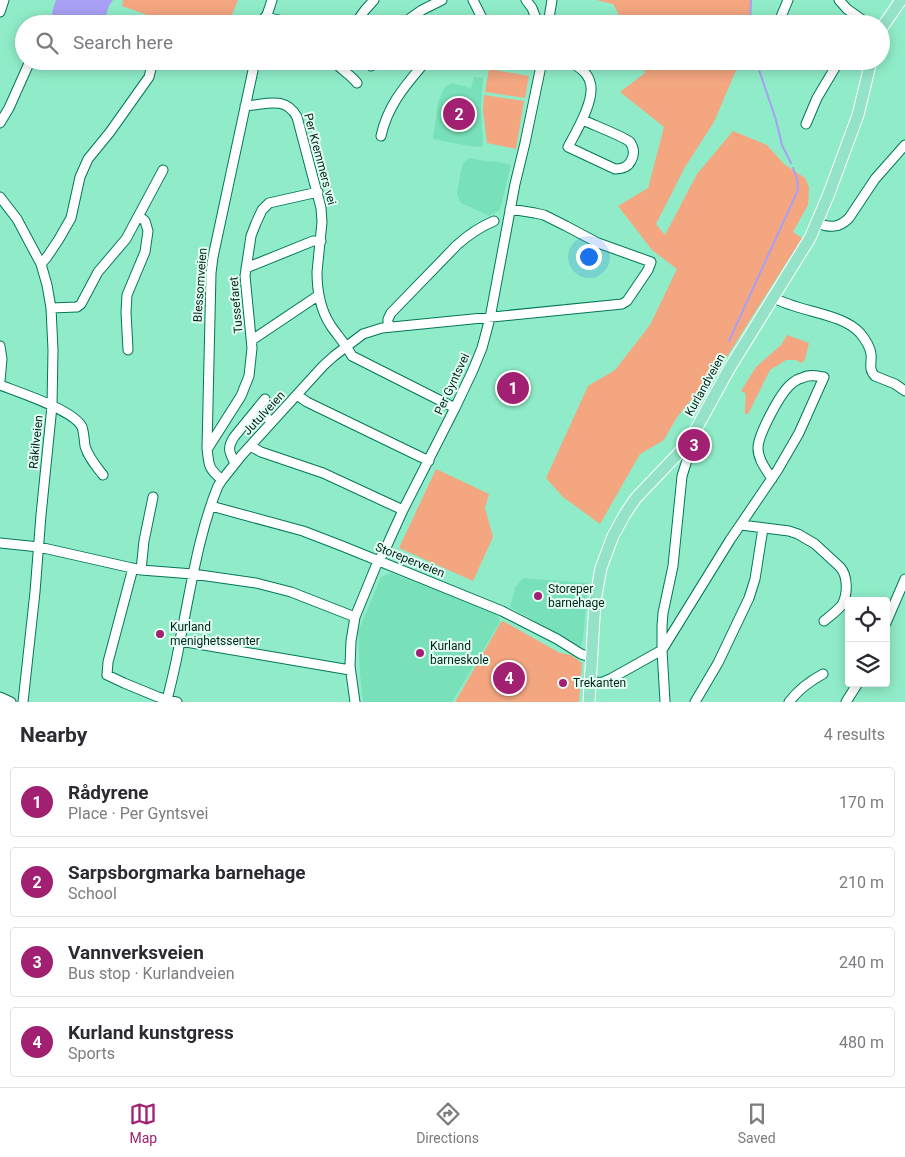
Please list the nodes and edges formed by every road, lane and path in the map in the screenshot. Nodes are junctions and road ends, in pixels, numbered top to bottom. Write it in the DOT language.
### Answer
graph roads {
  1 [pos="4,0"];
  2 [pos="272,0"];
  3 [pos="374,0"];
  4 [pos="442,0"];
  5 [pos="473,0"];
  6 [pos="526,0"];
  7 [pos="552,0"];
  8 [pos="788,0"];
  9 [pos="839,0"];
  10 [pos="902,0"];
  11 [pos="0,12"];
  12 [pos="266,15"];
  13 [pos="361,15"];
  14 [pos="415,15"];
  15 [pos="480,15"];
  16 [pos="532,15"];
  17 [pos="549,15"];
  18 [pos="782,15"];
  19 [pos="854,15"];
  20 [pos="890,17"];
  21 [pos="26,70"];
  22 [pos="151,70"];
  23 [pos="253,70"];
  24 [pos="342,70"];
  25 [pos="419,70"];
  26 [pos="540,70"];
  27 [pos="582,70"];
  28 [pos="834,70"];
  29 [pos="869,70"];
  30 [pos="357,83"];
  31 [pos="245,106"];
  32 [pos="582,120"];
  33 [pos="0,122"];
  34 [pos="806,124"];
  35 [pos="381,136"];
  36 [pos="905,145"];
  37 [pos="164,170"];
  38 [pos="318,192"];
  39 [pos="0,197"];
  40 [pos="510,209"];
  41 [pos="140,216"];
  42 [pos="494,221"];
  43 [pos="818,223"];
  44 [pos="321,240"];
  45 [pos="41,264"];
  46 [pos="246,268"];
  47 [pos="319,295"];
  48 [pos="774,298"];
  49 [pos="51,308"];
  50 [pos="490,318"];
  51 [pos="388,327"];
  52 [pos="252,340"];
  53 [pos="0,346"];
  54 [pos="347,347"];
  55 [pos="128,350"];
  56 [pos="0,383"];
  57 [pos="905,391"];
  58 [pos="297,395"];
  59 [pos="265,399"];
  60 [pos="52,406"];
  61 [pos="455,408"];
  62 [pos="257,410"];
  63 [pos="272,422"];
  64 [pos="250,446"];
  65 [pos="207,448"];
  66 [pos="688,457"];
  67 [pos="429,461"];
  68 [pos="235,463"];
  69 [pos="103,475"];
  70 [pos="772,479"];
  71 [pos="222,480"];
  72 [pos="153,497"];
  73 [pos="211,506"];
  74 [pos="403,510"];
  75 [pos="741,525"];
  76 [pos="763,528"];
  77 [pos="0,543"];
  78 [pos="39,547"];
  79 [pos="378,560"];
  80 [pos="137,569"];
  81 [pos="193,574"];
  82 [pos="905,579"];
  83 [pos="890,614"];
  84 [pos="355,617"];
  85 [pos="824,621"];
  86 [pos="180,641"];
  87 [pos="662,650"];
  88 [pos="592,657"];
  89 [pos="350,670"];
  90 [pos="823,674"];
  91 [pos="590,683"];
  92 [pos="855,687"];
  93 [pos="0,697"];
  94 [pos="172,701"];
  95 [pos="11,702"];
  96 [pos="23,702"];
  97 [pos="355,702"];
  98 [pos="589,702"];
  99 [pos="665,702"];
  100 [pos="695,702"];
  101 [pos="789,702"];
  102 [pos="846,702"];
  1 -- 11 [label="street"];
  2 -- 12 [label="street"];
  3 -- 13 [label="street"];
  4 -- 14 [label="street"];
  5 -- 15 [label="street"];
  6 -- 16 [label="street"];
  7 -- 17 [label="street"];
  8 -- 18 [label="street"];
  9 -- 19 [label="street"];
  10 -- 20 [label="main road"];
  21 -- 33 [label="street"];
  22 -- 45 [label="street"];
  23 -- 31 [label="street, Blessomveien"];
  24 -- 30 [label="street"];
  25 -- 35 [label="street"];
  26 -- 40 [label="street, Per Gyntsvei"];
  27 -- 32 [label="street"];
  28 -- 34 [label="street"];
  29 -- 43 [label="main road, Kurlandveien"];
  31 -- 38 [label="street, Per Kremmers vei"];
  31 -- 65 [label="street, Blessomveien"];
  32 -- 32 [label="street"];
  36 -- 43 [label="street"];
  37 -- 41 [label="street"];
  38 -- 44 [label="street, Per Kremmers vei"];
  38 -- 46 [label="street, Tussefaret"];
  39 -- 45 [label="street, Råkilveien"];
  40 -- 50 [label="street, Per Gyntsvei"];
  40 -- 50 [label="street, Jutulveien"];
  41 -- 49 [label="street"];
  41 -- 55 [label="street"];
  42 -- 51 [label="street"];
  43 -- 48 [label="main road, Kurlandveien"];
  44 -- 46 [label="street"];
  44 -- 47 [label="street, Per Kremmers vei"];
  45 -- 49 [label="street, Råkilveien"];
  46 -- 52 [label="street, Tussefaret"];
  47 -- 52 [label="street"];
  47 -- 54 [label="street, Per Kremmers vei"];
  48 -- 57 [label="street"];
  48 -- 88 [label="main road, Kurlandveien"];
  49 -- 60 [label="street, Råkilveien"];
  50 -- 51 [label="street, Jutulveien"];
  50 -- 61 [label="street, Per Gyntsvei"];
  51 -- 54 [label="street, Jutulveien"];
  52 -- 65 [label="street, Tussefaret"];
  53 -- 56 [label="street"];
  54 -- 58 [label="street, Jutulveien"];
  54 -- 61 [label="street, Per Kremmers vei"];
  56 -- 60 [label="street"];
  58 -- 63 [label="street, Jutulveien"];
  58 -- 67 [label="street"];
  59 -- 62 [label="street"];
  60 -- 69 [label="street"];
  60 -- 78 [label="street, Råkilveien"];
  61 -- 67 [label="street, Per Gyntsvei"];
  62 -- 63 [label="street"];
  62 -- 68 [label="street"];
  63 -- 64 [label="street, Jutulveien"];
  64 -- 68 [label="street, Jutulveien"];
  64 -- 74 [label="street"];
  65 -- 71 [label="street, Blessomveien"];
  66 -- 87 [label="street"];
  67 -- 74 [label="street, Per Gyntsvei"];
  68 -- 71 [label="street, Jutulveien"];
  70 -- 70 [label="street"];
  70 -- 75 [label="street"];
  71 -- 73 [label="street, Jutulveien"];
  72 -- 80 [label="street"];
  73 -- 79 [label="street, Storeperveien"];
  73 -- 81 [label="street, Jutulveien"];
  74 -- 79 [label="street, Per Gyntsvei"];
  75 -- 76 [label="street"];
  75 -- 87 [label="street"];
  76 -- 85 [label="street"];
  76 -- 100 [label="street"];
  77 -- 78 [label="street"];
  78 -- 80 [label="street"];
  78 -- 96 [label="street, Råkilveien"];
  79 -- 84 [label="street, Per Gyntsvei"];
  79 -- 88 [label="street, Storeperveien"];
  80 -- 81 [label="street"];
  80 -- 94 [label="street"];
  81 -- 84 [label="street"];
  81 -- 86 [label="street, Jutulveien"];
  82 -- 83 [label="street"];
  84 -- 89 [label="street, Per Gyntsvei"];
  86 -- 89 [label="street"];
  86 -- 94 [label="street, Jutulveien"];
  87 -- 91 [label="street"];
  87 -- 99 [label="street"];
  88 -- 91 [label="main road, Kurlandveien"];
  89 -- 97 [label="street, Per Gyntsvei"];
  90 -- 101 [label="street"];
  91 -- 98 [label="main road, Kurlandveien"];
  92 -- 102 [label="street"];
  93 -- 95 [label="street"];
}
